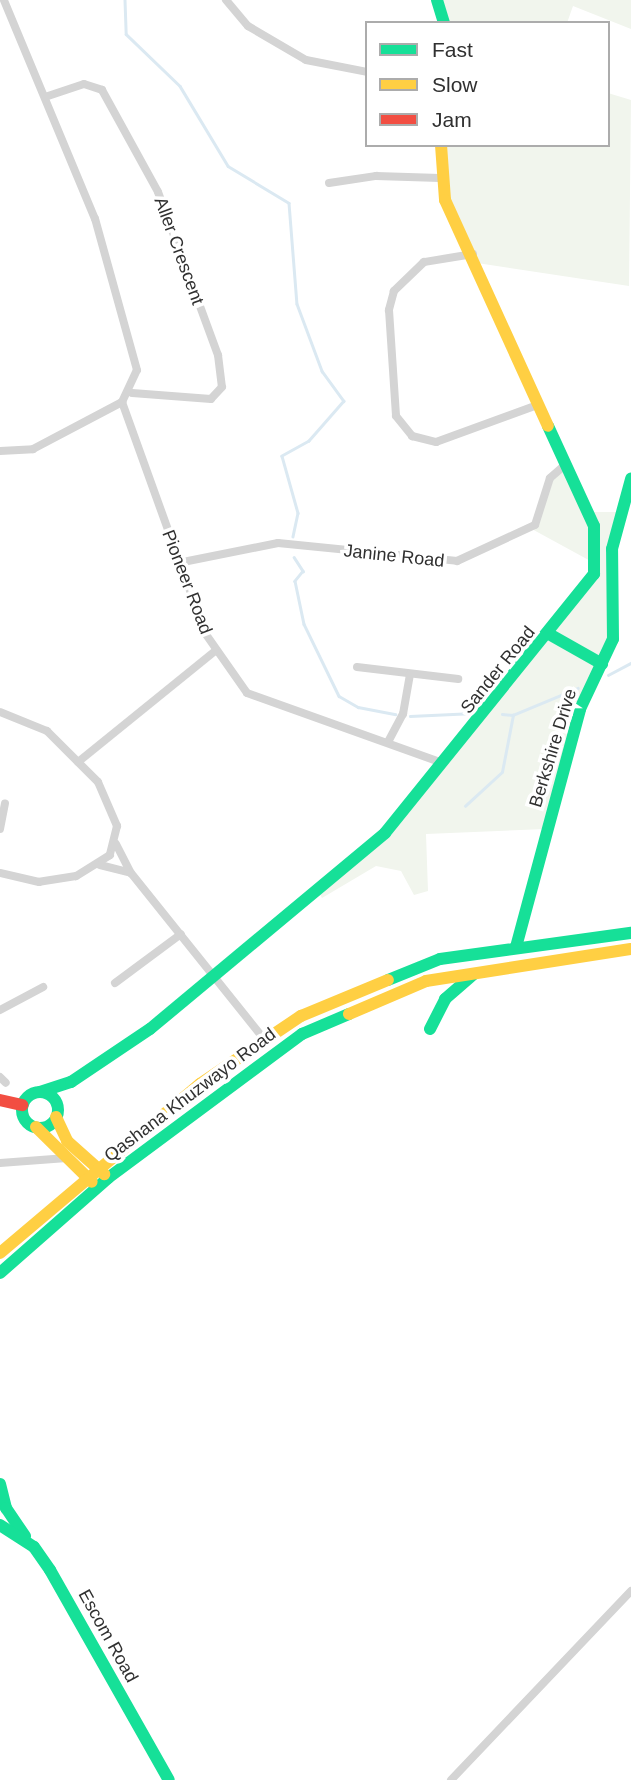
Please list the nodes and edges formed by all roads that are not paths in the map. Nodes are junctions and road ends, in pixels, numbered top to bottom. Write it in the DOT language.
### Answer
graph roads {
  1 [pos="4,0"];
  2 [pos="226,0"];
  3 [pos="234,0"];
  4 [pos="437,0"];
  5 [pos="236,15"];
  6 [pos="443,21"];
  7 [pos="365,72"];
  8 [pos="45,97"];
  9 [pos="441,147"];
  10 [pos="440,178"];
  11 [pos="329,183"];
  12 [pos="473,254"];
  13 [pos="132,393"];
  14 [pos="122,402"];
  15 [pos="537,405"];
  16 [pos="108,410"];
  17 [pos="128,421"];
  18 [pos="0,451"];
  19 [pos="565,465"];
  20 [pos="631,478"];
  21 [pos="178,564"];
  22 [pos="549,634"];
  23 [pos="215,651"];
  24 [pos="602,664"];
  25 [pos="357,667"];
  26 [pos="410,674"];
  27 [pos="458,679"];
  28 [pos="0,712"];
  29 [pos="388,742"];
  30 [pos="78,762"];
  31 [pos="446,764"];
  32 [pos="5,803"];
  33 [pos="0,829"];
  34 [pos="116,844"];
  35 [pos="100,865"];
  36 [pos="0,873"];
  37 [pos="131,873"];
  38 [pos="631,933"];
  39 [pos="181,934"];
  40 [pos="516,947"];
  41 [pos="631,949"];
  42 [pos="476,973"];
  43 [pos="216,977"];
  44 [pos="115,983"];
  45 [pos="43,987"];
  46 [pos="0,1010"];
  47 [pos="430,1029"];
  48 [pos="264,1039"];
  49 [pos="71,1082"];
  50 [pos="40,1092"];
  51 [pos="0,1100"];
  52 [pos="22,1105"];
  53 [pos="57,1112"];
  54 [pos="36,1127"];
  55 [pos="67,1158"];
  56 [pos="0,1163"];
  57 [pos="98,1168"];
  58 [pos="87,1177"];
  59 [pos="108,1178"];
  60 [pos="97,1187"];
  61 [pos="0,1253"];
  62 [pos="0,1273"];
  63 [pos="0,1483"];
  64 [pos="0,1525"];
  65 [pos="34,1547"];
  66 [pos="631,1591"];
  67 [pos="169,1780"];
  68 [pos="451,1780"];
  1 -- 8 [label="street"];
  2 -- 5 [label="street"];
  3 -- 5 [label="street"];
  4 -- 6 [label="main road"];
  5 -- 7 [label="street"];
  8 -- 13 [label="street"];
  8 -- 13 [label="street, Aller Crescent"];
  9 -- 10 [label="main road, Sander Road"];
  10 -- 11 [label="street"];
  10 -- 12 [label="main road, Sander Road"];
  12 -- 15 [label="main road, Sander Road"];
  12 -- 15 [label="street"];
  13 -- 14 [label="street"];
  14 -- 16 [label="street"];
  14 -- 17 [label="street, Pioneer Road"];
  15 -- 19 [label="main road, Sander Road"];
  16 -- 17 [label="street"];
  16 -- 18 [label="street"];
  17 -- 21 [label="street, Pioneer Road"];
  19 -- 21 [label="street, Janine Road"];
  19 -- 22 [label="main road, Sander Road"];
  20 -- 24 [label="main road, Berkshire Drive"];
  21 -- 23 [label="street, Pioneer Road"];
  22 -- 24 [label="main road"];
  22 -- 31 [label="main road, Sander Road"];
  23 -- 29 [label="street, Pioneer Road"];
  23 -- 30 [label="street"];
  24 -- 40 [label="main road, Berkshire Drive"];
  25 -- 26 [label="street"];
  26 -- 27 [label="street"];
  26 -- 29 [label="street"];
  28 -- 30 [label="street"];
  29 -- 31 [label="street, Pioneer Road"];
  30 -- 34 [label="street"];
  31 -- 43 [label="main road, Sander Road"];
  32 -- 33 [label="street"];
  34 -- 35 [label="street"];
  34 -- 37 [label="street"];
  35 -- 36 [label="street"];
  35 -- 37 [label="street"];
  37 -- 39 [label="street"];
  38 -- 40 [label="main road, Qashana Khuzwayo Road"];
  39 -- 43 [label="street"];
  39 -- 44 [label="street"];
  40 -- 48 [label="main road, Qashana Khuzwayo Road"];
  41 -- 42 [label="main road, Qashana Khuzwayo Road"];
  42 -- 47 [label="main road"];
  42 -- 59 [label="main road, Qashana Khuzwayo Road"];
  43 -- 48 [label="street"];
  43 -- 49 [label="main road, Sander Road"];
  45 -- 46 [label="street"];
  48 -- 57 [label="main road, Qashana Khuzwayo Road"];
  49 -- 50 [label="main road, Sander Road"];
  49 -- 53 [label="main road, Sander Road"];
  50 -- 52 [label="main road, Sander Road"];
  50 -- 53 [label="main road"];
  51 -- 52 [label="main road"];
  52 -- 54 [label="main road"];
  53 -- 54 [label="main road"];
  53 -- 57 [label="main road"];
  54 -- 55 [label="main road"];
  55 -- 56 [label="street"];
  55 -- 58 [label="main road"];
  57 -- 58 [label="main road, Qashana Khuzwayo Road"];
  57 -- 59 [label="main road"];
  58 -- 60 [label="main road"];
  58 -- 61 [label="main road, Qashana Khuzwayo Road"];
  59 -- 60 [label="main road, Qashana Khuzwayo Road"];
  60 -- 62 [label="main road, Qashana Khuzwayo Road"];
  63 -- 65 [label="main road"];
  64 -- 65 [label="main road, Escom Road"];
  65 -- 67 [label="main road, Escom Road"];
  66 -- 68 [label="street"];
}
